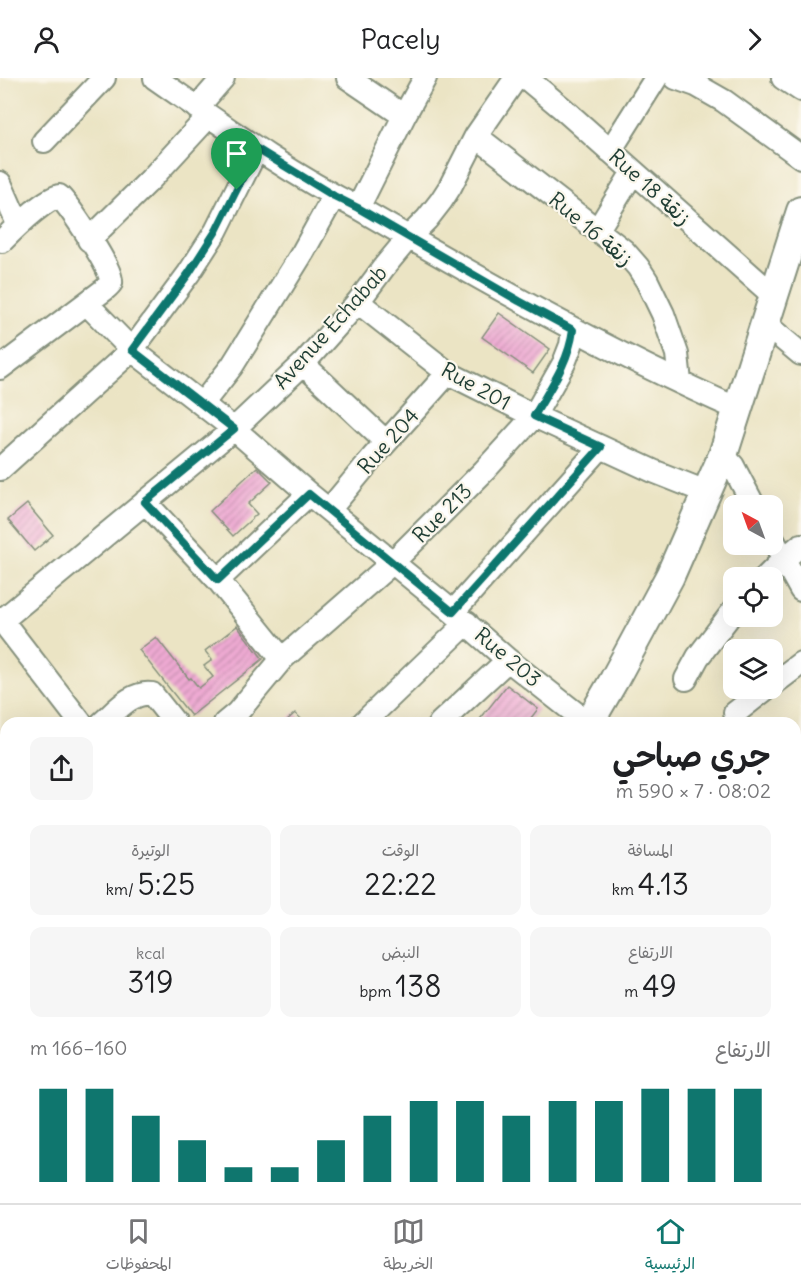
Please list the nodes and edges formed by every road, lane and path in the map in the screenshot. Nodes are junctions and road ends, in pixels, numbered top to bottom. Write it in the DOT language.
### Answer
graph roads {
  1 [pos="104,78"];
  2 [pos="155,78"];
  3 [pos="223,78"];
  4 [pos="348,78"];
  5 [pos="425,78"];
  6 [pos="516,78"];
  7 [pos="526,78"];
  8 [pos="656,78"];
  9 [pos="676,78"];
  10 [pos="783,78"];
  11 [pos="801,90"];
  12 [pos="203,112"];
  13 [pos="404,116"];
  14 [pos="476,136"];
  15 [pos="44,141"];
  16 [pos="257,149"];
  17 [pos="610,151"];
  18 [pos="801,157"];
  19 [pos="633,172"];
  20 [pos="0,183"];
  21 [pos="334,196"];
  22 [pos="358,208"];
  23 [pos="801,211"];
  24 [pos="18,224"];
  25 [pos="597,231"];
  26 [pos="409,237"];
  27 [pos="89,240"];
  28 [pos="2,241"];
  29 [pos="796,245"];
  30 [pos="774,296"];
  31 [pos="358,302"];
  32 [pos="87,304"];
  33 [pos="765,324"];
  34 [pos="573,330"];
  35 [pos="132,350"];
  36 [pos="801,354"];
  37 [pos="303,364"];
  38 [pos="0,368"];
  39 [pos="448,373"];
  40 [pos="680,382"];
  41 [pos="202,404"];
  42 [pos="738,409"];
  43 [pos="534,416"];
  44 [pos="234,429"];
  45 [pos="386,442"];
  46 [pos="601,447"];
  47 [pos="723,455"];
  48 [pos="0,469"];
  49 [pos="706,492"];
  50 [pos="309,494"];
  51 [pos="748,495"];
  52 [pos="145,502"];
  53 [pos="329,510"];
  54 [pos="792,552"];
  55 [pos="392,563"];
  56 [pos="776,567"];
  57 [pos="218,580"];
  58 [pos="801,590"];
  59 [pos="460,618"];
  60 [pos="0,620"];
  61 [pos="723,624"];
  62 [pos="282,659"];
  63 [pos="508,660"];
  64 [pos="801,663"];
  65 [pos="783,677"];
  66 [pos="686,679"];
  67 [pos="753,699"];
  68 [pos="735,713"];
  69 [pos="76,717"];
  70 [pos="109,717"];
  71 [pos="170,717"];
  72 [pos="232,717"];
  73 [pos="369,717"];
  74 [pos="446,717"];
  75 [pos="581,717"];
  76 [pos="592,717"];
  1 -- 15 [label="street"];
  2 -- 12 [label="street"];
  3 -- 12 [label="street"];
  4 -- 13 [label="street"];
  5 -- 13 [label="street"];
  6 -- 14 [label="street, Avenue Echabab"];
  7 -- 17 [label="street, Rue 18 زنقة"];
  8 -- 17 [label="street"];
  9 -- 18 [label="street"];
  10 -- 11 [label="street"];
  12 -- 16 [label="street"];
  12 -- 27 [label="street"];
  13 -- 22 [label="street"];
  14 -- 25 [label="street, Rue 16 زنقة"];
  14 -- 26 [label="street, Avenue Echabab"];
  16 -- 21 [label="street"];
  16 -- 35 [label="street"];
  17 -- 19 [label="street, Rue 18 زنقة"];
  19 -- 25 [label="street"];
  19 -- 30 [label="street, Rue 18 زنقة"];
  20 -- 24 [label="street"];
  21 -- 22 [label="street"];
  21 -- 41 [label="street"];
  22 -- 26 [label="street"];
  23 -- 29 [label="main road"];
  24 -- 27 [label="street"];
  24 -- 28 [label="street"];
  25 -- 40 [label="street, Rue 16 زنقة"];
  26 -- 31 [label="street, Avenue Echabab"];
  26 -- 34 [label="street"];
  27 -- 32 [label="street"];
  29 -- 30 [label="main road"];
  30 -- 33 [label="main road"];
  31 -- 37 [label="street, Avenue Echabab"];
  31 -- 39 [label="street, Rue 201"];
  32 -- 35 [label="street, Rue 203"];
  32 -- 38 [label="street"];
  33 -- 36 [label="street"];
  33 -- 42 [label="main road"];
  34 -- 40 [label="street"];
  34 -- 43 [label="street, Rue 213"];
  35 -- 41 [label="street, Rue 203"];
  35 -- 48 [label="street"];
  37 -- 44 [label="street, Avenue Echabab"];
  37 -- 45 [label="street"];
  39 -- 43 [label="street, Rue 201"];
  39 -- 45 [label="street, Rue 204"];
  40 -- 42 [label="street"];
  41 -- 44 [label="street, Rue 203"];
  42 -- 47 [label="main road"];
  43 -- 46 [label="street, Rue 201"];
  43 -- 55 [label="street, Rue 213"];
  44 -- 50 [label="street, Rue 203"];
  44 -- 52 [label="street, Avenue Echabab"];
  45 -- 53 [label="street, Rue 204"];
  46 -- 49 [label="street, Rue 201"];
  46 -- 59 [label="street"];
  47 -- 49 [label="main road"];
  47 -- 51 [label="street"];
  49 -- 76 [label="main road"];
  50 -- 53 [label="street, Rue 203"];
  50 -- 57 [label="street"];
  52 -- 57 [label="street"];
  52 -- 60 [label="street, Avenue Echabab"];
  53 -- 55 [label="street, Rue 203"];
  54 -- 56 [label="street"];
  54 -- 58 [label="street"];
  55 -- 59 [label="street, Rue 203"];
  55 -- 62 [label="street, Rue 213"];
  57 -- 62 [label="street"];
  59 -- 63 [label="street, Rue 203"];
  59 -- 73 [label="street"];
  60 -- 69 [label="street"];
  61 -- 66 [label="street"];
  62 -- 72 [label="street, Rue 213"];
  63 -- 74 [label="street"];
  63 -- 75 [label="street, Rue 203"];
  64 -- 65 [label="street"];
  67 -- 68 [label="street"];
  70 -- 71 [label="street"];
}
